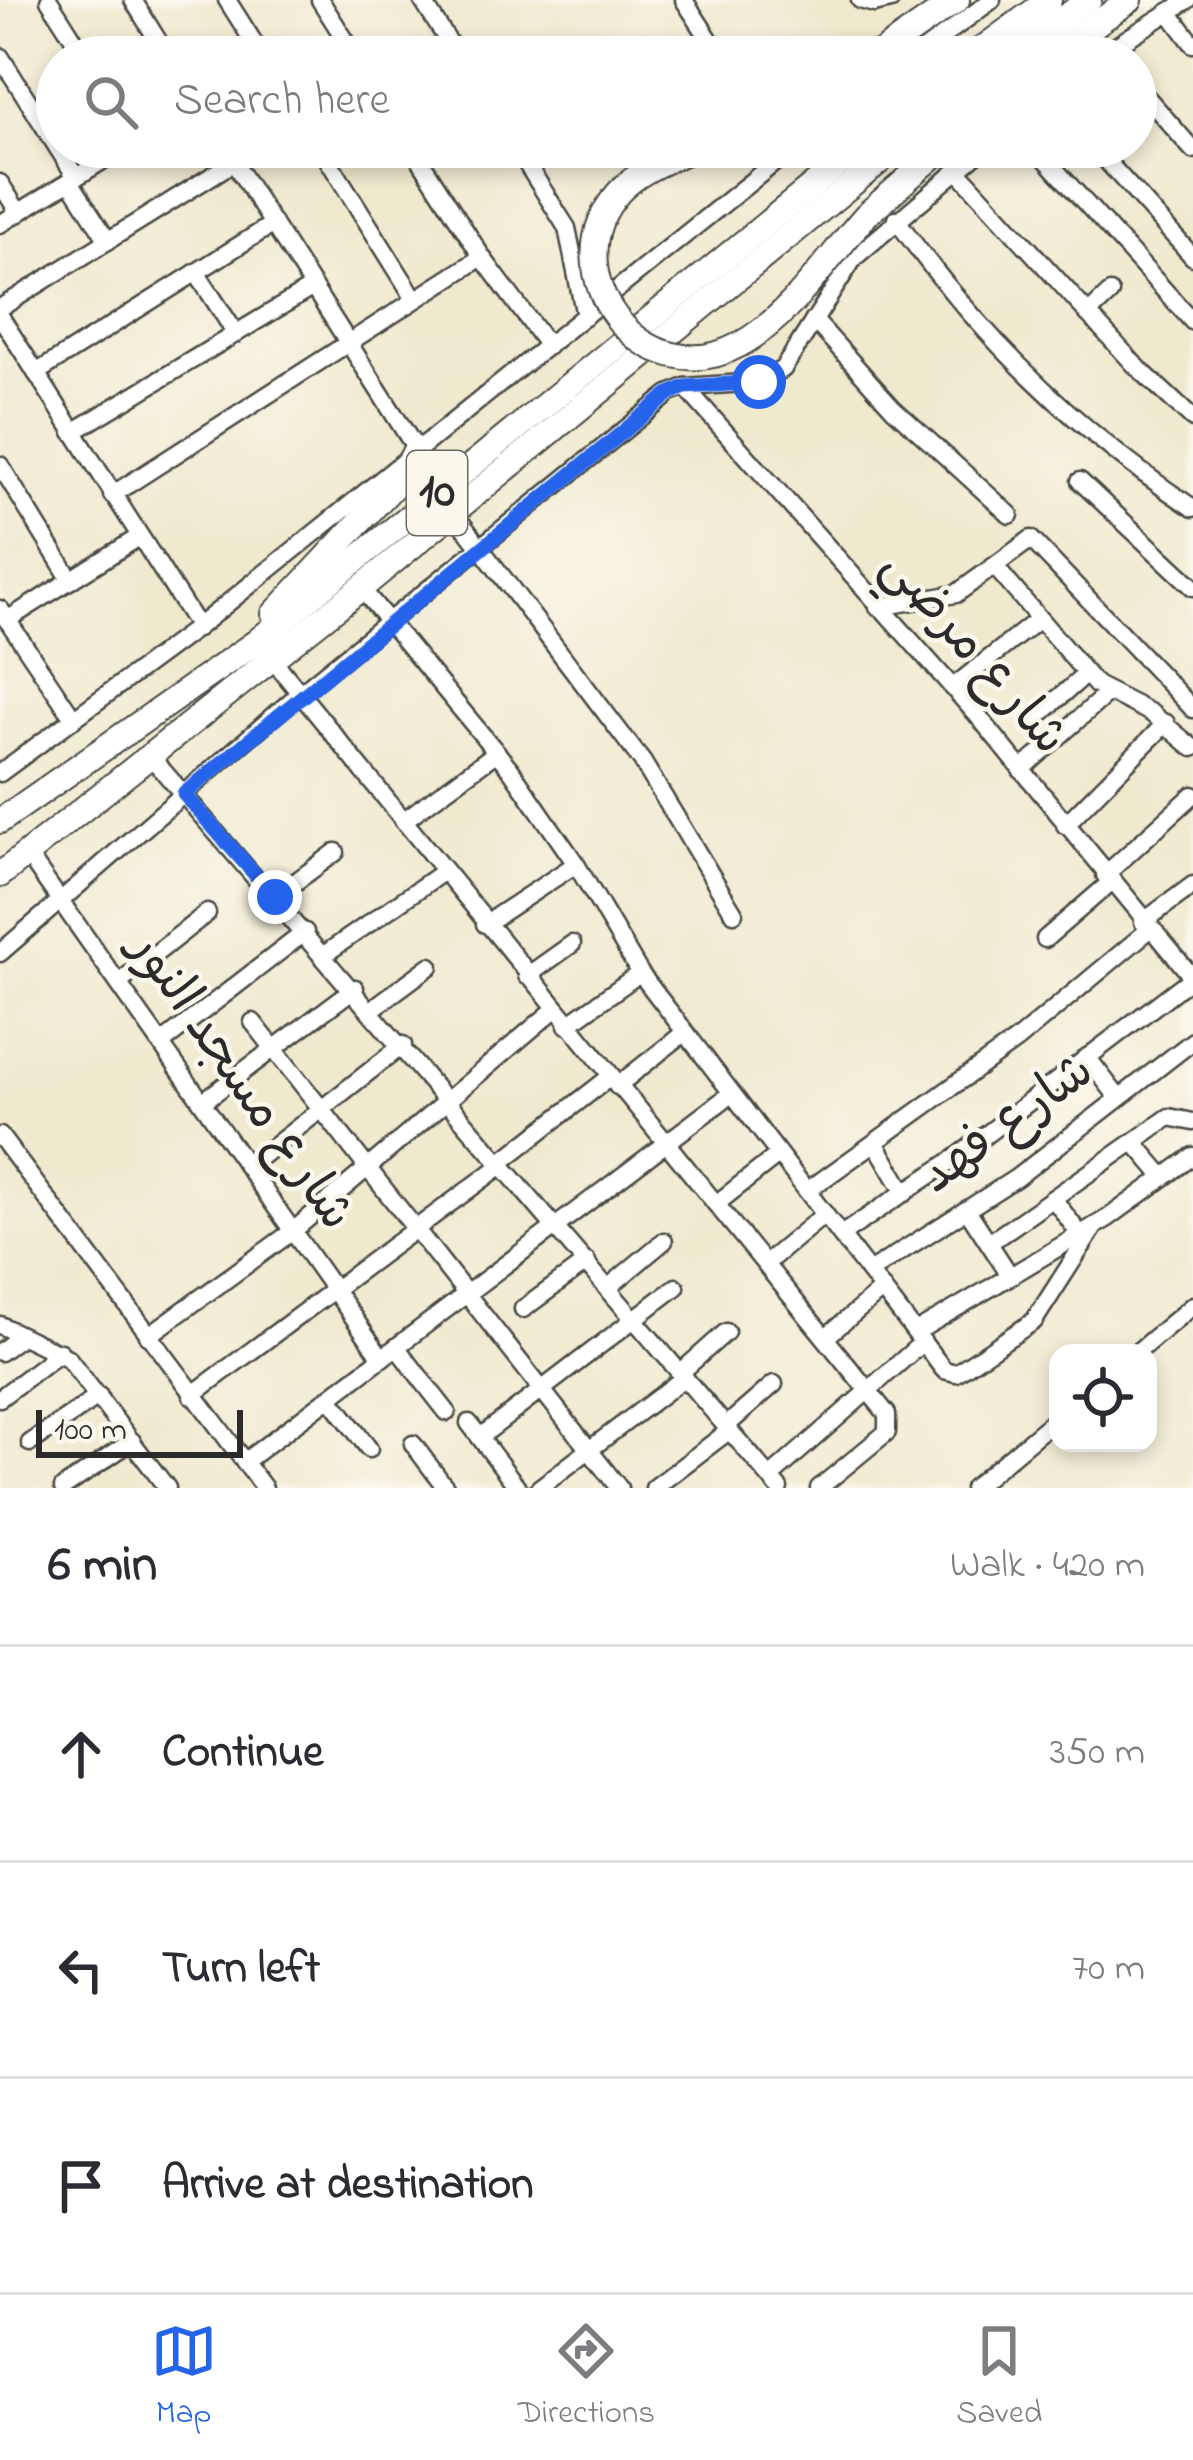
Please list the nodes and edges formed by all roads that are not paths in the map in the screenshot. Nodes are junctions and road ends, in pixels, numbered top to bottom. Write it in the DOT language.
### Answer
graph roads {
  1 [pos="49,0"];
  2 [pos="133,0"];
  3 [pos="227,0"];
  4 [pos="320,0"];
  5 [pos="422,0"];
  6 [pos="684,0"];
  7 [pos="860,0"];
  8 [pos="891,0"];
  9 [pos="956,0"];
  10 [pos="992,0"];
  11 [pos="1049,0"];
  12 [pos="1088,0"];
  13 [pos="1130,0"];
  14 [pos="1188,0"];
  15 [pos="1169,12"];
  16 [pos="72,36"];
  17 [pos="155,36"];
  18 [pos="250,36"];
  19 [pos="343,36"];
  20 [pos="445,36"];
  21 [pos="707,36"];
  22 [pos="904,36"];
  23 [pos="943,36"];
  24 [pos="1000,36"];
  25 [pos="1038,36"];
  26 [pos="1079,36"];
  27 [pos="1133,36"];
  28 [pos="1193,44"];
  29 [pos="0,56"];
  30 [pos="1157,110"];
  31 [pos="36,113"];
  32 [pos="1193,150"];
  33 [pos="68,168"];
  34 [pos="91,168"];
  35 [pos="210,168"];
  36 [pos="238,168"];
  37 [pos="333,168"];
  38 [pos="425,168"];
  39 [pos="529,168"];
  40 [pos="657,168"];
  41 [pos="764,168"];
  42 [pos="835,168"];
  43 [pos="872,168"];
  44 [pos="920,168"];
  45 [pos="959,168"];
  46 [pos="1054,168"];
  47 [pos="1113,168"];
  48 [pos="957,170"];
  49 [pos="73,179"];
  50 [pos="0,183"];
  51 [pos="19,213"];
  52 [pos="896,220"];
  53 [pos="0,224"];
  54 [pos="273,224"];
  55 [pos="108,241"];
  56 [pos="482,257"];
  57 [pos="1193,257"];
  58 [pos="196,272"];
  59 [pos="313,287"];
  60 [pos="1110,292"];
  61 [pos="416,299"];
  62 [pos="0,312"];
  63 [pos="1088,314"];
  64 [pos="585,316"];
  65 [pos="814,320"];
  66 [pos="1193,322"];
  67 [pos="236,334"];
  68 [pos="347,344"];
  69 [pos="548,346"];
  70 [pos="36,373"];
  71 [pos="685,387"];
  72 [pos="1193,419"];
  73 [pos="73,432"];
  74 [pos="416,449"];
  75 [pos="0,465"];
  76 [pos="1080,481"];
  77 [pos="112,495"];
  78 [pos="1193,508"];
  79 [pos="454,513"];
  80 [pos="1010,515"];
  81 [pos="139,537"];
  82 [pos="480,548"];
  83 [pos="996,568"];
  84 [pos="71,580"];
  85 [pos="1193,587"];
  86 [pos="361,589"];
  87 [pos="878,607"];
  88 [pos="3,615"];
  89 [pos="1039,619"];
  90 [pos="387,621"];
  91 [pos="198,627"];
  92 [pos="264,651"];
  93 [pos="1085,675"];
  94 [pos="952,688"];
  95 [pos="1108,693"];
  96 [pos="299,694"];
  97 [pos="1193,709"];
  98 [pos="74,719"];
  99 [pos="1030,723"];
  100 [pos="1166,723"];
  101 [pos="1191,743"];
  102 [pos="497,752"];
  103 [pos="152,758"];
  104 [pos="1021,770"];
  105 [pos="0,772"];
  106 [pos="184,794"];
  107 [pos="1193,795"];
  108 [pos="0,821"];
  109 [pos="403,821"];
  110 [pos="1065,825"];
  111 [pos="336,852"];
  112 [pos="28,855"];
  113 [pos="576,864"];
  114 [pos="443,872"];
  115 [pos="0,874"];
  116 [pos="1108,878"];
  117 [pos="1193,885"];
  118 [pos="275,897"];
  119 [pos="61,900"];
  120 [pos="734,913"];
  121 [pos="207,914"];
  122 [pos="485,924"];
  123 [pos="1147,926"];
  124 [pos="305,932"];
  125 [pos="1045,939"];
  126 [pos="572,944"];
  127 [pos="0,952"];
  128 [pos="325,954"];
  129 [pos="430,966"];
  130 [pos="640,973"];
  131 [pos="1192,975"];
  132 [pos="527,976"];
  133 [pos="120,982"];
  134 [pos="355,988"];
  135 [pos="372,1009"];
  136 [pos="554,1010"];
  137 [pos="253,1022"];
  138 [pos="567,1025"];
  139 [pos="685,1033"];
  140 [pos="1193,1041"];
  141 [pos="163,1042"];
  142 [pos="403,1046"];
  143 [pos="272,1050"];
  144 [pos="1087,1058"];
  145 [pos="613,1082"];
  146 [pos="730,1094"];
  147 [pos="1118,1096"];
  148 [pos="205,1100"];
  149 [pos="449,1101"];
  150 [pos="320,1111"];
  151 [pos="1193,1122"];
  152 [pos="0,1136"];
  153 [pos="1134,1142"];
  154 [pos="665,1144"];
  155 [pos="876,1144"];
  156 [pos="778,1155"];
  157 [pos="1193,1156"];
  158 [pos="502,1163"];
  159 [pos="249,1166"];
  160 [pos="367,1170"];
  161 [pos="1162,1175"];
  162 [pos="807,1191"];
  163 [pos="904,1193"];
  164 [pos="1055,1201"];
  165 [pos="716,1204"];
  166 [pos="968,1211"];
  167 [pos="825,1214"];
  168 [pos="557,1226"];
  169 [pos="1087,1229"];
  170 [pos="293,1232"];
  171 [pos="415,1232"];
  172 [pos="842,1235"];
  173 [pos="664,1241"];
  174 [pos="989,1244"];
  175 [pos="587,1262"];
  176 [pos="766,1263"];
  177 [pos="869,1272"];
  178 [pos="1009,1274"];
  179 [pos="609,1287"];
  180 [pos="676,1288"];
  181 [pos="883,1289"];
  182 [pos="335,1292"];
  183 [pos="465,1298"];
  184 [pos="1193,1305"];
  185 [pos="524,1309"];
  186 [pos="636,1320"];
  187 [pos="0,1324"];
  188 [pos="726,1332"];
  189 [pos="20,1336"];
  190 [pos="148,1336"];
  191 [pos="826,1336"];
  192 [pos="920,1337"];
  193 [pos="1147,1344"];
  194 [pos="0,1352"];
  195 [pos="60,1352"];
  196 [pos="390,1353"];
  197 [pos="683,1375"];
  198 [pos="774,1384"];
  199 [pos="869,1390"];
  200 [pos="538,1393"];
  201 [pos="192,1395"];
  202 [pos="99,1396"];
  203 [pos="0,1398"];
  204 [pos="330,1398"];
  205 [pos="447,1412"];
  206 [pos="1049,1425"];
  207 [pos="728,1428"];
  208 [pos="132,1441"];
  209 [pos="30,1443"];
  210 [pos="412,1444"];
  211 [pos="369,1449"];
  212 [pos="588,1451"];
  213 [pos="244,1462"];
  214 [pos="773,1484"];
  215 [pos="164,1487"];
  216 [pos="63,1488"];
  217 [pos="264,1488"];
  218 [pos="446,1488"];
  219 [pos="518,1488"];
  220 [pos="539,1488"];
  221 [pos="619,1488"];
  222 [pos="654,1488"];
  223 [pos="819,1488"];
  224 [pos="973,1488"];
  1 -- 16 [label="street"];
  2 -- 17 [label="street"];
  3 -- 18 [label="street"];
  4 -- 19 [label="street"];
  5 -- 20 [label="street"];
  6 -- 21 [label="street"];
  7 -- 8 [label="street"];
  9 -- 22 [label="highway"];
  10 -- 23 [label="street"];
  11 -- 24 [label="highway"];
  12 -- 25 [label="highway"];
  13 -- 26 [label="highway"];
  14 -- 15 [label="street"];
  15 -- 27 [label="street"];
  15 -- 28 [label="street"];
  29 -- 31 [label="street"];
  30 -- 32 [label="street"];
  33 -- 49 [label="street"];
  34 -- 49 [label="street"];
  35 -- 55 [label="street"];
  36 -- 54 [label="street"];
  37 -- 61 [label="street"];
  38 -- 56 [label="street"];
  39 -- 64 [label="street"];
  40 -- 44 [label="highway, bridge"];
  41 -- 64 [label="street"];
  42 -- 92 [label="highway, 10"];
  43 -- 79 [label="highway, 10"];
  45 -- 48 [label="street"];
  46 -- 66 [label="street"];
  47 -- 57 [label="street"];
  48 -- 52 [label="street"];
  48 -- 63 [label="street"];
  49 -- 51 [label="street"];
  49 -- 55 [label="street"];
  50 -- 51 [label="street"];
  51 -- 53 [label="street"];
  52 -- 65 [label="street"];
  52 -- 78 [label="street"];
  54 -- 58 [label="street"];
  54 -- 59 [label="street"];
  55 -- 62 [label="street"];
  56 -- 61 [label="street"];
  56 -- 69 [label="street"];
  58 -- 67 [label="street"];
  58 -- 70 [label="street"];
  59 -- 67 [label="street"];
  59 -- 68 [label="street"];
  60 -- 63 [label="street"];
  61 -- 68 [label="street"];
  62 -- 70 [label="street"];
  63 -- 72 [label="street"];
  64 -- 69 [label="street"];
  65 -- 71 [label="street"];
  65 -- 80 [label="street"];
  67 -- 73 [label="street"];
  68 -- 74 [label="street"];
  68 -- 77 [label="street"];
  69 -- 74 [label="street"];
  70 -- 73 [label="street"];
  71 -- 82 [label="street"];
  71 -- 87 [label="street, شارع مرضي"];
  73 -- 77 [label="street"];
  74 -- 91 [label="street"];
  74 -- 92 [label="highway"];
  75 -- 84 [label="street"];
  76 -- 85 [label="street"];
  77 -- 81 [label="street"];
  79 -- 82 [label="street"];
  79 -- 86 [label="highway, 10"];
  81 -- 84 [label="street"];
  81 -- 91 [label="street"];
  82 -- 90 [label="street"];
  82 -- 120 [label="street"];
  83 -- 87 [label="street"];
  83 -- 89 [label="street"];
  83 -- 97 [label="street"];
  84 -- 88 [label="street"];
  86 -- 90 [label="street"];
  86 -- 92 [label="highway, 10"];
  87 -- 94 [label="street, شارع مرضي"];
  88 -- 98 [label="street"];
  89 -- 93 [label="street"];
  89 -- 94 [label="street"];
  90 -- 96 [label="street"];
  90 -- 102 [label="street"];
  91 -- 98 [label="street"];
  92 -- 96 [label="street"];
  92 -- 103 [label="highway, 10"];
  92 -- 108 [label="highway, 10"];
  93 -- 95 [label="street"];
  93 -- 99 [label="street"];
  94 -- 104 [label="street, شارع مرضي"];
  95 -- 100 [label="street"];
  95 -- 104 [label="street"];
  96 -- 106 [label="street"];
  96 -- 109 [label="street"];
  98 -- 105 [label="street"];
  100 -- 101 [label="street"];
  100 -- 110 [label="street"];
  102 -- 109 [label="street"];
  102 -- 113 [label="street"];
  103 -- 106 [label="street"];
  103 -- 112 [label="highway, 10"];
  104 -- 110 [label="street, شارع مرضي"];
  106 -- 118 [label="street"];
  106 -- 119 [label="street"];
  107 -- 116 [label="street"];
  109 -- 114 [label="street"];
  110 -- 116 [label="street, شارع مرضي"];
  111 -- 118 [label="street"];
  112 -- 115 [label="highway, 10"];
  112 -- 119 [label="street, شارع مسجد النور"];
  113 -- 122 [label="street"];
  113 -- 130 [label="street"];
  114 -- 122 [label="street"];
  114 -- 128 [label="street"];
  116 -- 123 [label="street, شارع مرضي"];
  116 -- 125 [label="street"];
  117 -- 123 [label="street"];
  118 -- 124 [label="street"];
  119 -- 127 [label="street"];
  119 -- 133 [label="street, شارع مسجد النور"];
  121 -- 133 [label="street"];
  122 -- 132 [label="street"];
  123 -- 131 [label="street, شارع مرضي"];
  123 -- 155 [label="street"];
  124 -- 128 [label="street"];
  124 -- 141 [label="street"];
  126 -- 132 [label="street"];
  128 -- 134 [label="street"];
  129 -- 135 [label="street"];
  130 -- 138 [label="street"];
  130 -- 139 [label="street"];
  131 -- 144 [label="street"];
  132 -- 136 [label="street"];
  133 -- 141 [label="street, شارع مسجد النور"];
  134 -- 135 [label="street"];
  134 -- 143 [label="street"];
  135 -- 142 [label="street"];
  136 -- 138 [label="street"];
  136 -- 149 [label="street"];
  137 -- 143 [label="street"];
  138 -- 145 [label="street"];
  139 -- 145 [label="street"];
  139 -- 146 [label="street"];
  140 -- 147 [label="street, شارع فهد"];
  141 -- 148 [label="street, شارع مسجد النور"];
  142 -- 149 [label="street"];
  142 -- 150 [label="street"];
  143 -- 148 [label="street"];
  143 -- 150 [label="street"];
  144 -- 147 [label="street"];
  144 -- 163 [label="street"];
  145 -- 154 [label="street"];
  145 -- 158 [label="street"];
  146 -- 154 [label="street"];
  146 -- 156 [label="street"];
  147 -- 166 [label="street, شارع فهد"];
  148 -- 159 [label="street, شارع مسجد النور"];
  149 -- 158 [label="street"];
  149 -- 160 [label="street"];
  150 -- 159 [label="street"];
  150 -- 160 [label="street"];
  151 -- 153 [label="street"];
  152 -- 190 [label="street"];
  153 -- 161 [label="street"];
  153 -- 164 [label="street"];
  154 -- 165 [label="street"];
  154 -- 168 [label="street"];
  155 -- 162 [label="street"];
  155 -- 163 [label="street"];
  156 -- 162 [label="street"];
  156 -- 165 [label="street"];
  157 -- 161 [label="street"];
  158 -- 168 [label="street"];
  158 -- 171 [label="street"];
  159 -- 170 [label="street, شارع مسجد النور"];
  160 -- 170 [label="street"];
  160 -- 171 [label="street"];
  161 -- 169 [label="street"];
  162 -- 167 [label="street"];
  163 -- 172 [label="street"];
  164 -- 169 [label="street"];
  164 -- 174 [label="street"];
  165 -- 176 [label="street"];
  166 -- 174 [label="street"];
  166 -- 177 [label="street, شارع فهد"];
  167 -- 172 [label="street"];
  167 -- 176 [label="street"];
  168 -- 175 [label="street"];
  168 -- 183 [label="street"];
  169 -- 178 [label="street"];
  169 -- 192 [label="street"];
  170 -- 182 [label="street, شارع مسجد النور"];
  170 -- 190 [label="street"];
  171 -- 182 [label="street"];
  171 -- 183 [label="street"];
  172 -- 177 [label="street"];
  173 -- 179 [label="street"];
  174 -- 178 [label="street"];
  175 -- 179 [label="street"];
  175 -- 185 [label="street"];
  176 -- 191 [label="street"];
  177 -- 181 [label="street"];
  178 -- 192 [label="street"];
  179 -- 186 [label="street"];
  180 -- 186 [label="street"];
  181 -- 191 [label="street"];
  181 -- 192 [label="street"];
  182 -- 196 [label="street, شارع مسجد النور"];
  182 -- 201 [label="street"];
  183 -- 196 [label="street"];
  183 -- 200 [label="street"];
  184 -- 193 [label="street"];
  186 -- 197 [label="street"];
  186 -- 200 [label="street"];
  187 -- 189 [label="street"];
  188 -- 197 [label="street"];
  189 -- 194 [label="street"];
  189 -- 195 [label="street"];
  190 -- 201 [label="street"];
  191 -- 199 [label="street"];
  192 -- 199 [label="street"];
  195 -- 202 [label="street"];
  195 -- 203 [label="street"];
  196 -- 204 [label="street"];
  196 -- 205 [label="street, شارع مسجد النور"];
  197 -- 207 [label="street"];
  197 -- 212 [label="street"];
  198 -- 207 [label="street"];
  199 -- 214 [label="street"];
  199 -- 223 [label="street"];
  200 -- 212 [label="street"];
  200 -- 219 [label="street"];
  201 -- 213 [label="street"];
  202 -- 208 [label="street"];
  202 -- 209 [label="street"];
  204 -- 211 [label="street"];
  204 -- 213 [label="street"];
  206 -- 224 [label="street"];
  207 -- 214 [label="street"];
  207 -- 222 [label="street"];
  208 -- 215 [label="street"];
  208 -- 216 [label="street"];
  210 -- 218 [label="street"];
  212 -- 220 [label="street"];
  212 -- 221 [label="street"];
  213 -- 217 [label="street"];
}
